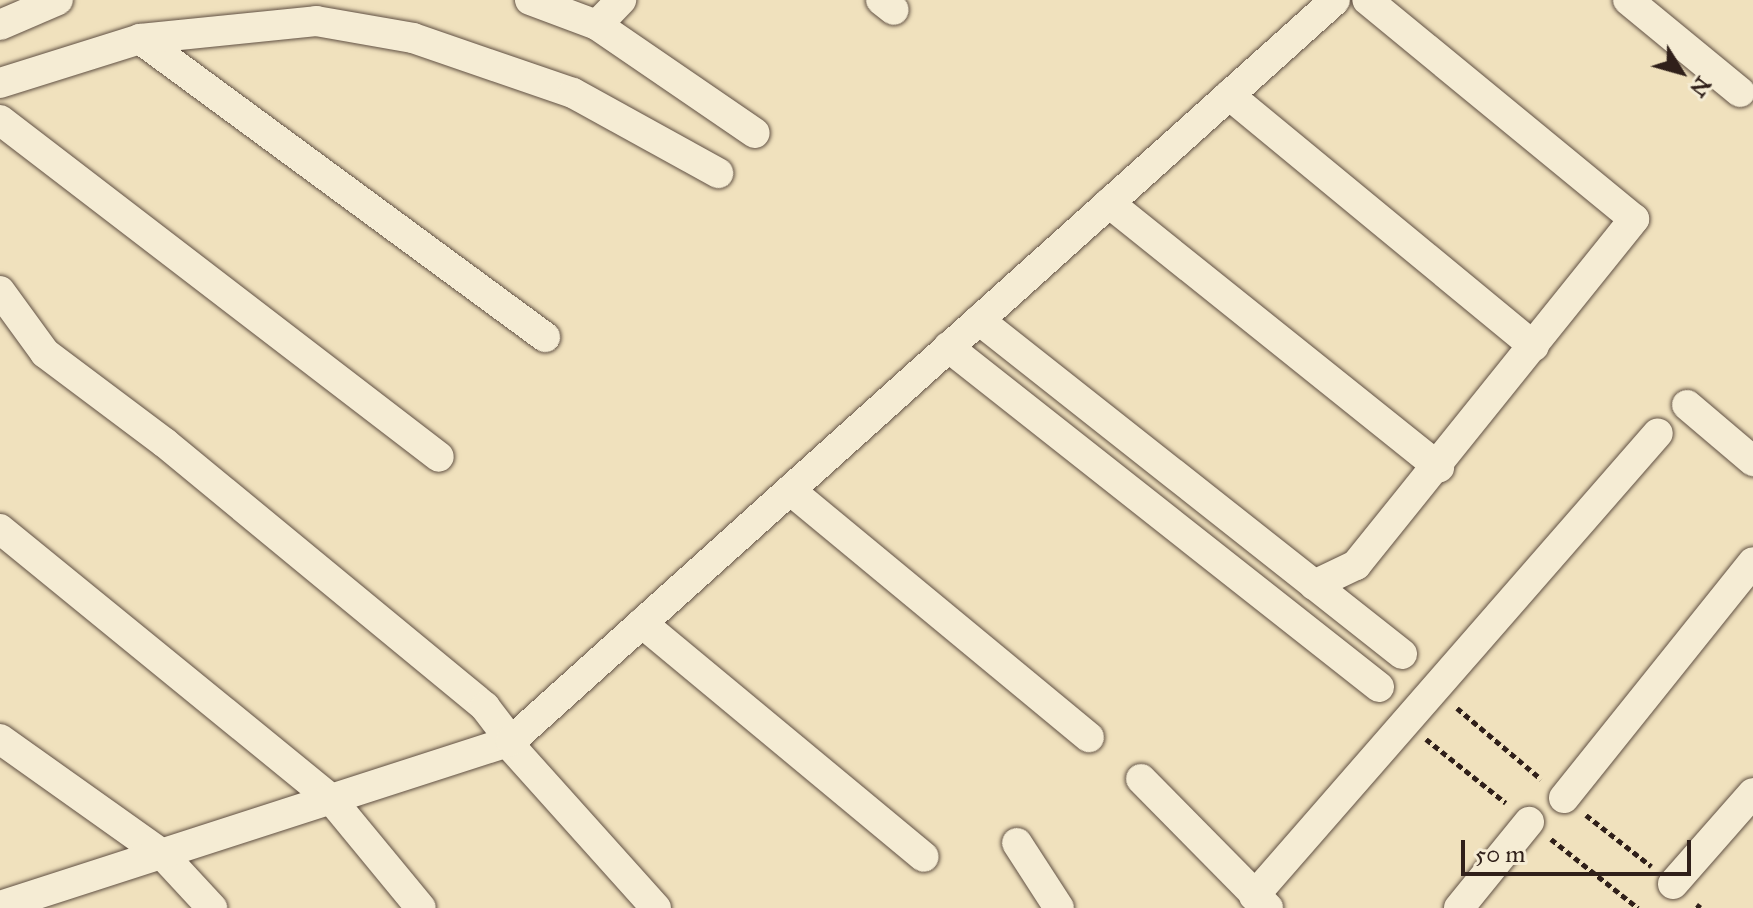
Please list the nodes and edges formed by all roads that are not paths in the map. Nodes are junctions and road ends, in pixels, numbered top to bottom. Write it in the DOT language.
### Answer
graph roads {
  1 [pos="58,0"];
  2 [pos="530,0"];
  3 [pos="621,0"];
  4 [pos="1335,0"];
  5 [pos="1367,0"];
  6 [pos="1628,0"];
  7 [pos="0,25"];
  8 [pos="597,25"];
  9 [pos="140,39"];
  10 [pos="0,83"];
  11 [pos="1740,92"];
  12 [pos="1229,95"];
  13 [pos="0,120"];
  14 [pos="755,133"];
  15 [pos="718,173"];
  16 [pos="1109,203"];
  17 [pos="0,291"];
  18 [pos="979,320"];
  19 [pos="545,337"];
  20 [pos="1534,346"];
  21 [pos="948,347"];
  22 [pos="1687,405"];
  23 [pos="1658,433"];
  24 [pos="439,457"];
  25 [pos="1753,461"];
  26 [pos="1439,467"];
  27 [pos="790,490"];
  28 [pos="0,529"];
  29 [pos="1753,562"];
  30 [pos="1314,585"];
  31 [pos="642,623"];
  32 [pos="1402,654"];
  33 [pos="1379,687"];
  34 [pos="1089,737"];
  35 [pos="0,739"];
  36 [pos="509,742"];
  37 [pos="1141,779"];
  38 [pos="1753,793"];
  39 [pos="1564,798"];
  40 [pos="331,799"];
  41 [pos="1529,822"];
  42 [pos="1017,843"];
  43 [pos="162,854"];
  44 [pos="924,857"];
  45 [pos="1673,884"];
  46 [pos="1261,902"];
  47 [pos="0,906"];
  48 [pos="212,908"];
  49 [pos="421,908"];
  50 [pos="656,908"];
  51 [pos="1059,908"];
  52 [pos="1459,908"];
  1 -- 7 [label="street"];
  2 -- 8 [label="street"];
  3 -- 8 [label="street"];
  4 -- 12 [label="street"];
  5 -- 20 [label="street"];
  6 -- 11 [label="street"];
  8 -- 14 [label="street"];
  9 -- 10 [label="street"];
  9 -- 15 [label="street"];
  9 -- 19 [label="street"];
  12 -- 16 [label="street"];
  12 -- 20 [label="street"];
  13 -- 24 [label="street"];
  16 -- 18 [label="street"];
  16 -- 26 [label="street"];
  17 -- 36 [label="street"];
  18 -- 21 [label="street"];
  18 -- 30 [label="street"];
  20 -- 26 [label="street"];
  21 -- 27 [label="street"];
  21 -- 33 [label="street"];
  22 -- 25 [label="street"];
  23 -- 46 [label="street"];
  26 -- 30 [label="street"];
  27 -- 31 [label="street"];
  27 -- 34 [label="street"];
  28 -- 40 [label="street"];
  29 -- 39 [label="street"];
  30 -- 32 [label="street"];
  31 -- 36 [label="street"];
  31 -- 44 [label="street"];
  35 -- 43 [label="street"];
  36 -- 40 [label="street"];
  36 -- 50 [label="street"];
  37 -- 46 [label="street"];
  38 -- 45 [label="street"];
  40 -- 43 [label="street"];
  40 -- 49 [label="street"];
  41 -- 52 [label="street"];
  42 -- 51 [label="street"];
  43 -- 47 [label="street"];
  43 -- 48 [label="street"];
}
